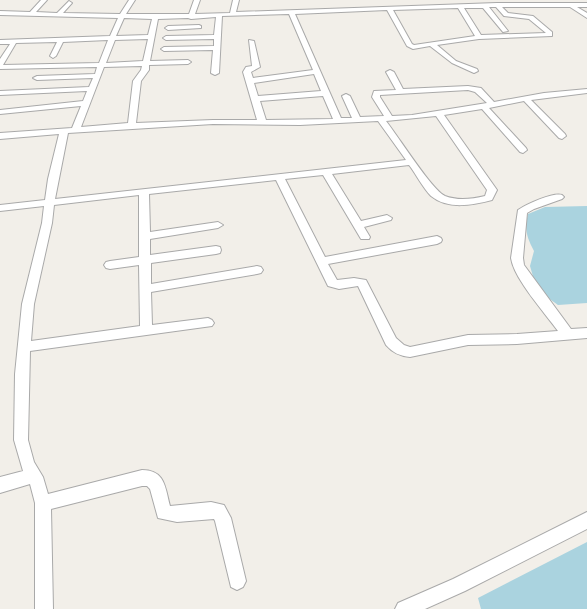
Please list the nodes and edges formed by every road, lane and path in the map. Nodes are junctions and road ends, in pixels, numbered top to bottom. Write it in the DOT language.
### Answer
graph roads {
  1 [pos="44,0"];
  2 [pos="132,0"];
  3 [pos="197,0"];
  4 [pos="236,0"];
  5 [pos="403,0"];
  6 [pos="69,3"];
  7 [pos="499,3"];
  8 [pos="461,4"];
  9 [pos="571,5"];
  10 [pos="587,5"];
  11 [pos="485,6"];
  12 [pos="409,8"];
  13 [pos="389,9"];
  14 [pos="0,13"];
  15 [pos="292,13"];
  16 [pos="31,14"];
  17 [pos="58,15"];
  18 [pos="232,15"];
  19 [pos="219,16"];
  20 [pos="587,16"];
  21 [pos="121,17"];
  22 [pos="170,17"];
  23 [pos="191,17"];
  24 [pos="155,18"];
  25 [pos="199,27"];
  26 [pos="168,28"];
  27 [pos="100,31"];
  28 [pos="505,31"];
  29 [pos="114,35"];
  30 [pos="151,37"];
  31 [pos="217,37"];
  32 [pos="479,37"];
  33 [pos="166,38"];
  34 [pos="61,40"];
  35 [pos="251,41"];
  36 [pos="0,42"];
  37 [pos="14,42"];
  38 [pos="431,44"];
  39 [pos="216,48"];
  40 [pos="53,56"];
  41 [pos="188,62"];
  42 [pos="146,63"];
  43 [pos="102,65"];
  44 [pos="0,66"];
  45 [pos="474,70"];
  46 [pos="317,71"];
  47 [pos="390,72"];
  48 [pos="215,73"];
  49 [pos="98,76"];
  50 [pos="37,78"];
  51 [pos="250,81"];
  52 [pos="93,89"];
  53 [pos="400,91"];
  54 [pos="587,91"];
  55 [pos="0,93"];
  56 [pos="326,93"];
  57 [pos="346,96"];
  58 [pos="525,98"];
  59 [pos="255,99"];
  60 [pos="87,103"];
  61 [pos="493,105"];
  62 [pos="484,107"];
  63 [pos="0,112"];
  64 [pos="439,114"];
  65 [pos="385,118"];
  66 [pos="357,120"];
  67 [pos="338,121"];
  68 [pos="262,122"];
  69 [pos="132,125"];
  70 [pos="70,130"];
  71 [pos="0,136"];
  72 [pos="562,136"];
  73 [pos="523,150"];
  74 [pos="410,162"];
  75 [pos="326,171"];
  76 [pos="279,176"];
  77 [pos="144,192"];
  78 [pos="559,197"];
  79 [pos="50,203"];
  80 [pos="0,208"];
  81 [pos="387,218"];
  82 [pos="218,225"];
  83 [pos="358,225"];
  84 [pos="146,236"];
  85 [pos="366,238"];
  86 [pos="437,240"];
  87 [pos="216,250"];
  88 [pos="146,261"];
  89 [pos="321,262"];
  90 [pos="110,265"];
  91 [pos="257,270"];
  92 [pos="146,288"];
  93 [pos="208,323"];
  94 [pos="146,330"];
  95 [pos="587,333"];
  96 [pos="568,335"];
  97 [pos="24,347"];
  98 [pos="32,476"];
  99 [pos="0,485"];
  100 [pos="43,503"];
  101 [pos="587,520"];
  102 [pos="237,581"];
  103 [pos="44,609"];
  104 [pos="404,609"];
  1 -- 16 [label="street"];
  2 -- 21 [label="street"];
  3 -- 23 [label="street"];
  4 -- 18 [label="street"];
  5 -- 12 [label="street"];
  6 -- 17 [label="street"];
  7 -- 9 [label="street"];
  7 -- 11 [label="street"];
  7 -- 32 [label="street"];
  8 -- 11 [label="street"];
  8 -- 12 [label="street"];
  8 -- 32 [label="street"];
  9 -- 10 [label="street"];
  9 -- 20 [label="street"];
  11 -- 28 [label="street"];
  12 -- 13 [label="street"];
  13 -- 15 [label="street"];
  13 -- 38 [label="street"];
  14 -- 16 [label="street"];
  15 -- 18 [label="street"];
  15 -- 46 [label="street"];
  16 -- 17 [label="street"];
  17 -- 21 [label="street"];
  18 -- 19 [label="street"];
  19 -- 23 [label="street"];
  19 -- 31 [label="street"];
  21 -- 24 [label="street"];
  21 -- 29 [label="street"];
  22 -- 23 [label="street"];
  22 -- 24 [label="street"];
  22 -- 26 [label="street"];
  24 -- 30 [label="street"];
  25 -- 26 [label="street"];
  26 -- 33 [label="street"];
  27 -- 29 [label="street"];
  29 -- 30 [label="street"];
  29 -- 34 [label="street"];
  29 -- 43 [label="street"];
  30 -- 42 [label="street"];
  31 -- 33 [label="street"];
  31 -- 39 [label="street"];
  32 -- 38 [label="street"];
  33 -- 39 [label="street"];
  34 -- 37 [label="street"];
  34 -- 40 [label="street"];
  35 -- 51 [label="street"];
  36 -- 37 [label="street"];
  37 -- 44 [label="street"];
  38 -- 45 [label="street"];
  39 -- 48 [label="street"];
  41 -- 42 [label="street"];
  42 -- 43 [label="street"];
  42 -- 69 [label="street"];
  43 -- 44 [label="street"];
  43 -- 49 [label="street"];
  46 -- 51 [label="street"];
  46 -- 56 [label="street"];
  47 -- 53 [label="street"];
  49 -- 50 [label="street"];
  49 -- 52 [label="street"];
  51 -- 59 [label="street"];
  52 -- 55 [label="street"];
  52 -- 60 [label="street"];
  53 -- 61 [label="street"];
  53 -- 65 [label="street"];
  54 -- 58 [label="street"];
  56 -- 59 [label="street"];
  56 -- 67 [label="street"];
  57 -- 66 [label="street"];
  58 -- 61 [label="street"];
  58 -- 72 [label="street"];
  59 -- 68 [label="street"];
  60 -- 63 [label="street"];
  60 -- 70 [label="street"];
  61 -- 62 [label="street"];
  62 -- 64 [label="street"];
  62 -- 73 [label="street"];
  64 -- 65 [label="street"];
  64 -- 74 [label="street"];
  65 -- 66 [label="street"];
  65 -- 74 [label="street"];
  66 -- 67 [label="street"];
  67 -- 68 [label="street"];
  68 -- 69 [label="street"];
  69 -- 70 [label="street"];
  70 -- 71 [label="street"];
  70 -- 79 [label="street"];
  74 -- 75 [label="street"];
  75 -- 76 [label="street"];
  75 -- 83 [label="street"];
  76 -- 77 [label="street"];
  76 -- 89 [label="street"];
  77 -- 79 [label="street"];
  77 -- 84 [label="street"];
  78 -- 96 [label="street"];
  79 -- 80 [label="street"];
  79 -- 97 [label="street"];
  81 -- 83 [label="street"];
  82 -- 84 [label="street"];
  83 -- 85 [label="street"];
  84 -- 88 [label="street"];
  86 -- 89 [label="street"];
  87 -- 88 [label="street"];
  88 -- 90 [label="street"];
  88 -- 92 [label="street"];
  89 -- 96 [label="street"];
  91 -- 92 [label="street"];
  92 -- 94 [label="street"];
  93 -- 94 [label="street"];
  94 -- 97 [label="street"];
  95 -- 96 [label="street"];
  97 -- 98 [label="street"];
  98 -- 99 [label="street"];
  98 -- 100 [label="street"];
  100 -- 102 [label="street"];
  100 -- 103 [label="street"];
  101 -- 104 [label="street"];
}
